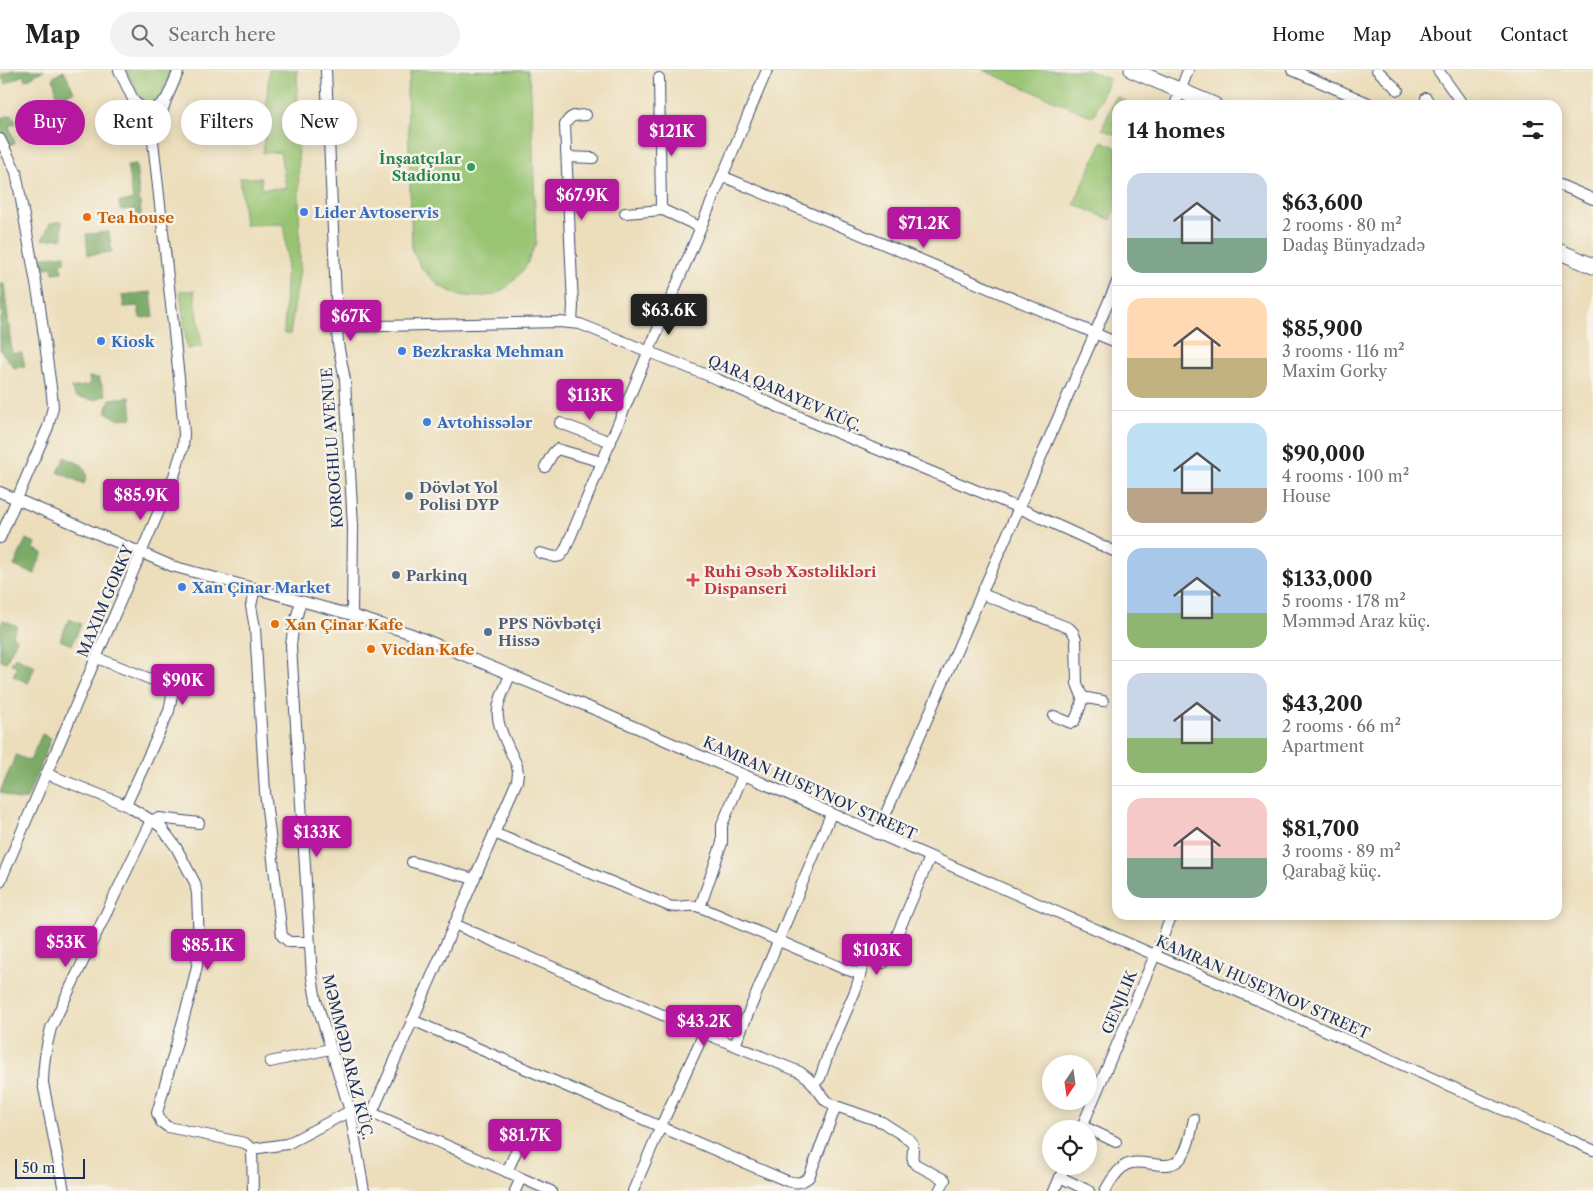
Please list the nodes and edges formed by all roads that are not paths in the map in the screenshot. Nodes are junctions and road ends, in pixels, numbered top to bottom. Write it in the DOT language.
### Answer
graph roads {
  1 [pos="119,70"];
  2 [pos="179,70"];
  3 [pos="326,70"];
  4 [pos="767,70"];
  5 [pos="1132,70"];
  6 [pos="1188,70"];
  7 [pos="1292,70"];
  8 [pos="1377,70"];
  9 [pos="1438,70"];
  10 [pos="659,78"];
  11 [pos="1180,90"];
  12 [pos="1398,90"];
  13 [pos="135,100"];
  14 [pos="166,100"];
  15 [pos="1177,100"];
  16 [pos="1199,100"];
  17 [pos="1361,100"];
  18 [pos="1459,100"];
  19 [pos="586,115"];
  20 [pos="0,139"];
  21 [pos="153,145"];
  22 [pos="567,157"];
  23 [pos="592,158"];
  24 [pos="722,176"];
  25 [pos="1562,186"];
  26 [pos="1593,199"];
  27 [pos="663,210"];
  28 [pos="625,213"];
  29 [pos="700,227"];
  30 [pos="1562,253"];
  31 [pos="1593,266"];
  32 [pos="1112,294"];
  33 [pos="572,322"];
  34 [pos="337,327"];
  35 [pos="1094,334"];
  36 [pos="1112,341"];
  37 [pos="649,352"];
  38 [pos="560,423"];
  39 [pos="611,442"];
  40 [pos="602,462"];
  41 [pos="545,467"];
  42 [pos="0,492"];
  43 [pos="16,500"];
  44 [pos="1019,508"];
  45 [pos="0,538"];
  46 [pos="1112,550"];
  47 [pos="540,553"];
  48 [pos="140,554"];
  49 [pos="255,588"];
  50 [pos="982,594"];
  51 [pos="301,601"];
  52 [pos="352,615"];
  53 [pos="97,658"];
  54 [pos="510,675"];
  55 [pos="1082,697"];
  56 [pos="1103,701"];
  57 [pos="1054,716"];
  58 [pos="47,774"];
  59 [pos="743,775"];
  60 [pos="126,805"];
  61 [pos="831,814"];
  62 [pos="151,820"];
  63 [pos="199,823"];
  64 [pos="494,833"];
  65 [pos="877,834"];
  66 [pos="930,857"];
  67 [pos="412,862"];
  68 [pos="474,879"];
  69 [pos="0,882"];
  70 [pos="700,907"];
  71 [pos="1170,920"];
  72 [pos="454,924"];
  73 [pos="778,940"];
  74 [pos="309,942"];
  75 [pos="1154,956"];
  76 [pos="860,974"];
  77 [pos="412,1020"];
  78 [pos="704,1034"];
  79 [pos="734,1045"];
  80 [pos="330,1049"];
  81 [pos="270,1062"];
  82 [pos="1098,1078"];
  83 [pos="813,1085"];
  84 [pos="836,1106"];
  85 [pos="350,1111"];
  86 [pos="372,1113"];
  87 [pos="1194,1118"];
  88 [pos="661,1126"];
  89 [pos="1097,1133"];
  90 [pos="521,1140"];
  91 [pos="1116,1142"];
  92 [pos="252,1149"];
  93 [pos="1593,1150"];
  94 [pos="506,1172"];
  95 [pos="1060,1177"];
  96 [pos="521,1178"];
  97 [pos="64,1191"];
  98 [pos="253,1191"];
  99 [pos="364,1191"];
  100 [pos="515,1191"];
  101 [pos="552,1191"];
  102 [pos="633,1191"];
  103 [pos="939,1191"];
  104 [pos="1054,1191"];
  105 [pos="1089,1191"];
  106 [pos="1105,1191"];
  1 -- 13 [label="street"];
  2 -- 14 [label="street"];
  3 -- 34 [label="street, KOROGHLU AVENUE"];
  4 -- 24 [label="street"];
  5 -- 11 [label="street"];
  6 -- 11 [label="street"];
  7 -- 17 [label="street"];
  8 -- 12 [label="street"];
  9 -- 18 [label="street"];
  10 -- 27 [label="street"];
  11 -- 15 [label="street"];
  11 -- 16 [label="street"];
  19 -- 22 [label="street"];
  20 -- 43 [label="street"];
  21 -- 48 [label="street, MAXIM GORKY"];
  22 -- 23 [label="street"];
  22 -- 33 [label="street"];
  24 -- 29 [label="street"];
  24 -- 35 [label="street"];
  25 -- 26 [label="street"];
  27 -- 28 [label="street"];
  27 -- 29 [label="street"];
  29 -- 37 [label="street"];
  30 -- 31 [label="street"];
  32 -- 35 [label="street"];
  33 -- 34 [label="street, QARA QARAYEV KÜÇ."];
  33 -- 37 [label="street, QARA QARAYEV KÜÇ."];
  34 -- 52 [label="street, KOROGHLU AVENUE"];
  35 -- 36 [label="street"];
  35 -- 44 [label="street"];
  37 -- 39 [label="street"];
  37 -- 44 [label="street, QARA QARAYEV KÜÇ."];
  38 -- 39 [label="street"];
  39 -- 40 [label="street"];
  40 -- 41 [label="street"];
  40 -- 47 [label="street"];
  42 -- 43 [label="street, KAMRAN HUSEYNOV STREET"];
  43 -- 45 [label="street"];
  43 -- 48 [label="street, KAMRAN HUSEYNOV STREET"];
  44 -- 46 [label="street, QARA QARAYEV KÜÇ."];
  44 -- 50 [label="street"];
  48 -- 49 [label="street, KAMRAN HUSEYNOV STREET"];
  48 -- 53 [label="street, MAXIM GORKY"];
  49 -- 51 [label="street, KAMRAN HUSEYNOV STREET"];
  49 -- 74 [label="street"];
  50 -- 55 [label="street"];
  50 -- 65 [label="street"];
  51 -- 52 [label="street, KAMRAN HUSEYNOV STREET"];
  51 -- 74 [label="street, MƏMMƏD ARAZ KÜÇ."];
  52 -- 54 [label="street, KAMRAN HUSEYNOV STREET"];
  53 -- 58 [label="street, MAXIM GORKY"];
  53 -- 60 [label="street"];
  54 -- 59 [label="street, KAMRAN HUSEYNOV STREET"];
  54 -- 64 [label="street"];
  55 -- 56 [label="street"];
  55 -- 57 [label="street"];
  58 -- 60 [label="street"];
  58 -- 69 [label="street, MAXIM GORKY"];
  59 -- 61 [label="street, KAMRAN HUSEYNOV STREET"];
  59 -- 70 [label="street"];
  60 -- 62 [label="street"];
  61 -- 65 [label="street, KAMRAN HUSEYNOV STREET"];
  61 -- 73 [label="street"];
  62 -- 63 [label="street"];
  62 -- 92 [label="street"];
  62 -- 97 [label="street"];
  64 -- 68 [label="street"];
  64 -- 70 [label="street"];
  65 -- 66 [label="street, KAMRAN HUSEYNOV STREET"];
  66 -- 75 [label="street, KAMRAN HUSEYNOV STREET"];
  66 -- 76 [label="street"];
  67 -- 68 [label="street"];
  68 -- 72 [label="street"];
  70 -- 73 [label="street"];
  71 -- 75 [label="street, GENJLIK"];
  72 -- 77 [label="street"];
  72 -- 78 [label="street"];
  73 -- 76 [label="street"];
  73 -- 79 [label="street"];
  74 -- 80 [label="street, MƏMMƏD ARAZ KÜÇ."];
  75 -- 82 [label="street, GENJLIK"];
  75 -- 93 [label="street, KAMRAN HUSEYNOV STREET"];
  76 -- 83 [label="street"];
  77 -- 86 [label="street"];
  77 -- 88 [label="street"];
  78 -- 79 [label="street"];
  78 -- 88 [label="street"];
  79 -- 83 [label="street"];
  80 -- 81 [label="street"];
  80 -- 85 [label="street, MƏMMƏD ARAZ KÜÇ."];
  83 -- 84 [label="street"];
  84 -- 88 [label="street"];
  84 -- 103 [label="street"];
  85 -- 86 [label="street"];
  85 -- 92 [label="street"];
  85 -- 99 [label="street, MƏMMƏD ARAZ KÜÇ."];
  86 -- 94 [label="street"];
  87 -- 106 [label="street"];
  88 -- 102 [label="street"];
  89 -- 91 [label="street"];
  90 -- 94 [label="street"];
  92 -- 98 [label="street"];
  94 -- 96 [label="street"];
  95 -- 104 [label="street"];
  95 -- 105 [label="street"];
  96 -- 100 [label="street"];
  96 -- 101 [label="street"];
}
